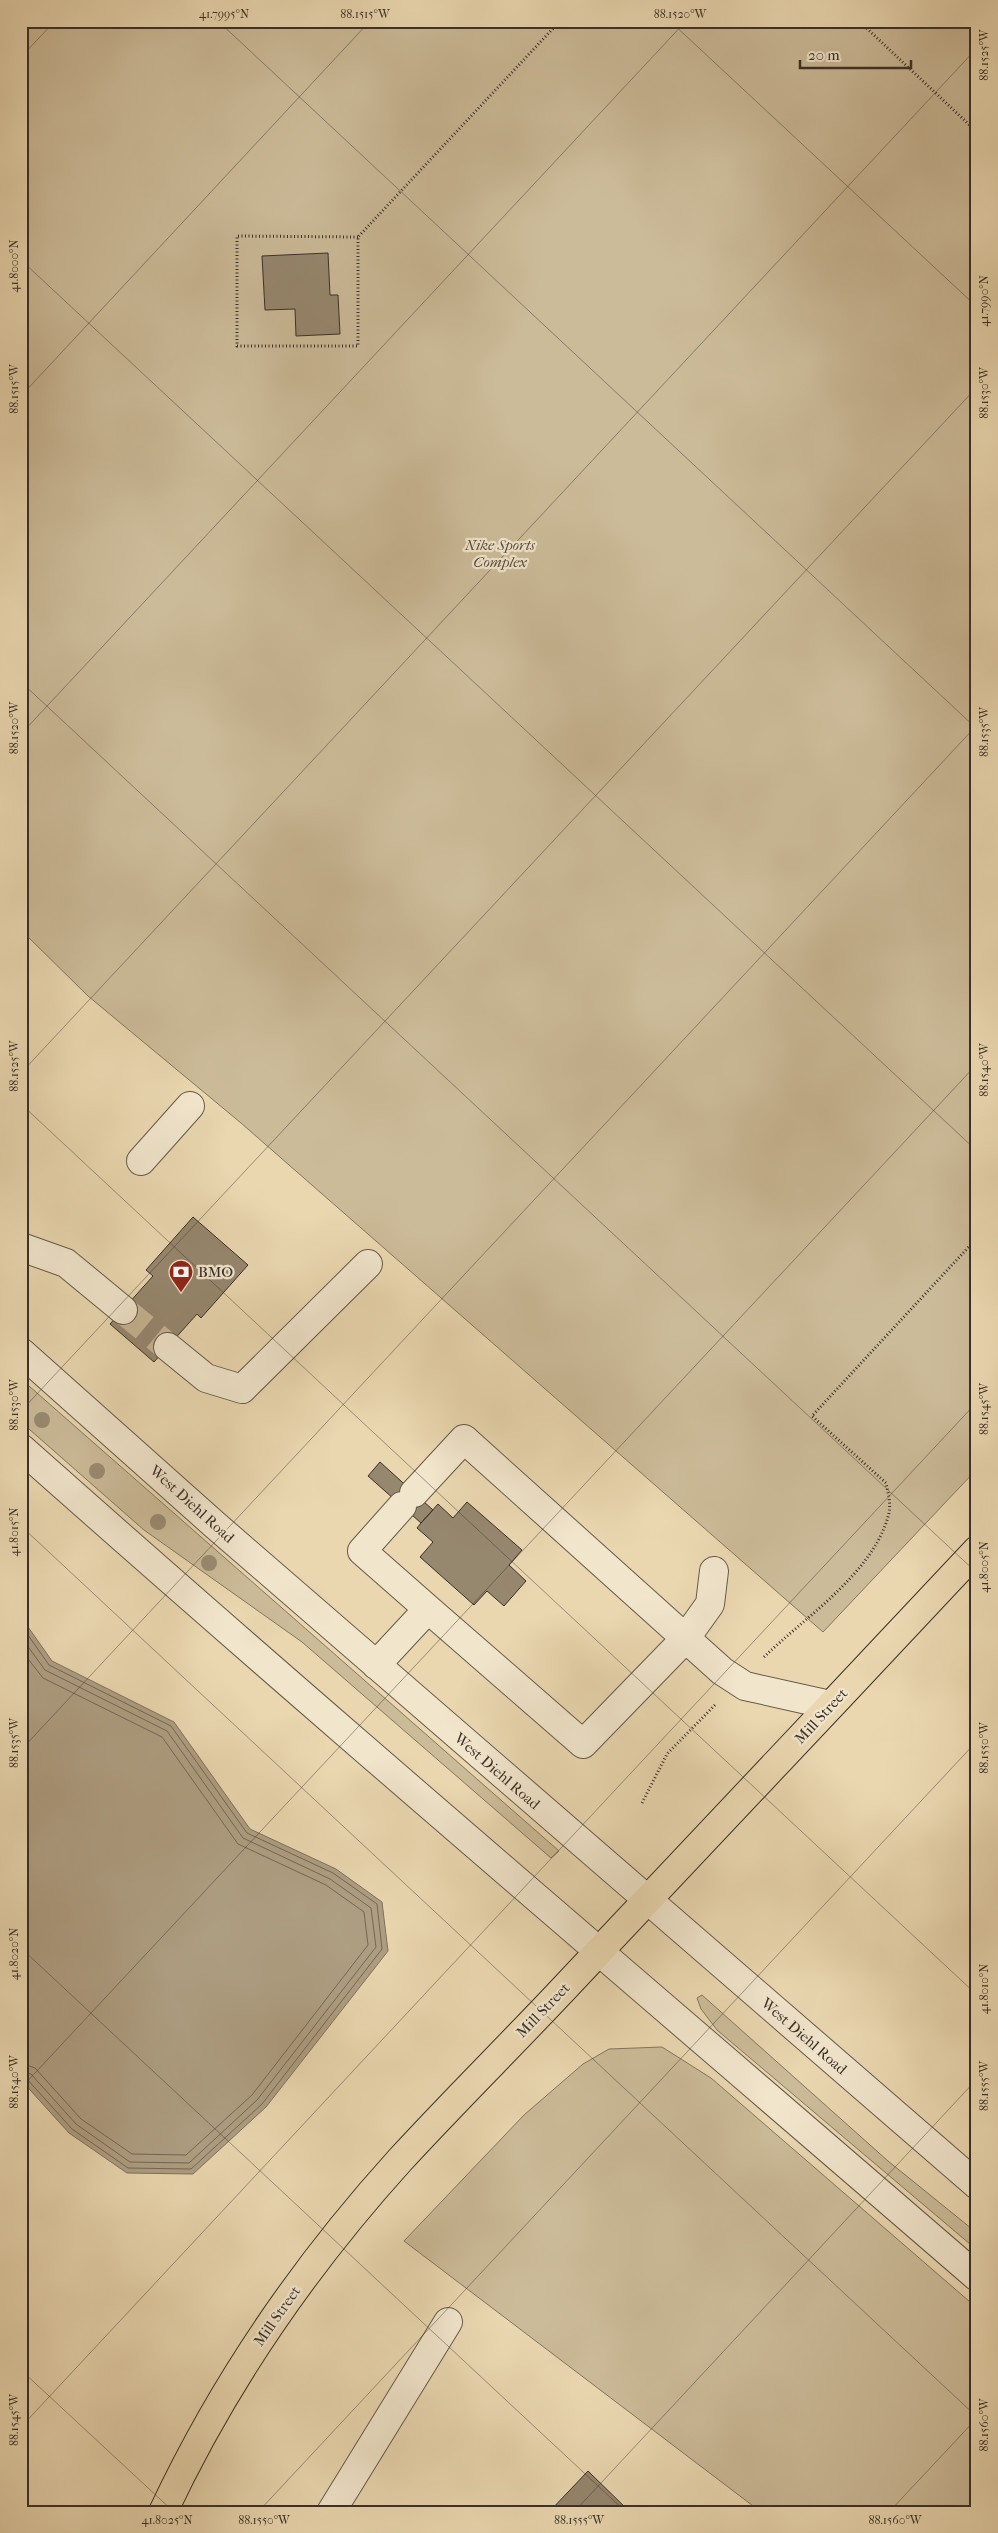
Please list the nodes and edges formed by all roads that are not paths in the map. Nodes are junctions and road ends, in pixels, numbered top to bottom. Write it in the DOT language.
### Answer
graph roads {
  1 [pos="190,1106"];
  2 [pos="141,1161"];
  3 [pos="21,1247"];
  4 [pos="368,1264"];
  5 [pos="123,1310"];
  6 [pos="168,1347"];
  7 [pos="21,1352"];
  8 [pos="21,1448"];
  9 [pos="977,1550"];
  10 [pos="714,1571"];
  11 [pos="428,1609"];
  12 [pos="685,1639"];
  13 [pos="376,1665"];
  14 [pos="830,1705"];
  15 [pos="647,1900"];
  16 [pos="599,1951"];
  17 [pos="977,2185"];
  18 [pos="977,2277"];
  19 [pos="448,2322"];
  20 [pos="162,2512"];
  21 [pos="331,2512"];
  1 -- 2 [label="street"];
  3 -- 5 [label="street"];
  4 -- 6 [label="street"];
  7 -- 13 [label="street, West Diehl Road"];
  8 -- 16 [label="street"];
  9 -- 14 [label="main road, Mill Street"];
  10 -- 12 [label="street"];
  11 -- 12 [label="street"];
  11 -- 12 [label="street"];
  11 -- 13 [label="street"];
  12 -- 14 [label="street"];
  13 -- 15 [label="street, West Diehl Road"];
  14 -- 15 [label="main road, Mill Street"];
  15 -- 16 [label="main road, Mill Street"];
  15 -- 17 [label="street, West Diehl Road"];
  16 -- 18 [label="street"];
  16 -- 20 [label="main road, Mill Street"];
  19 -- 21 [label="street"];
}
